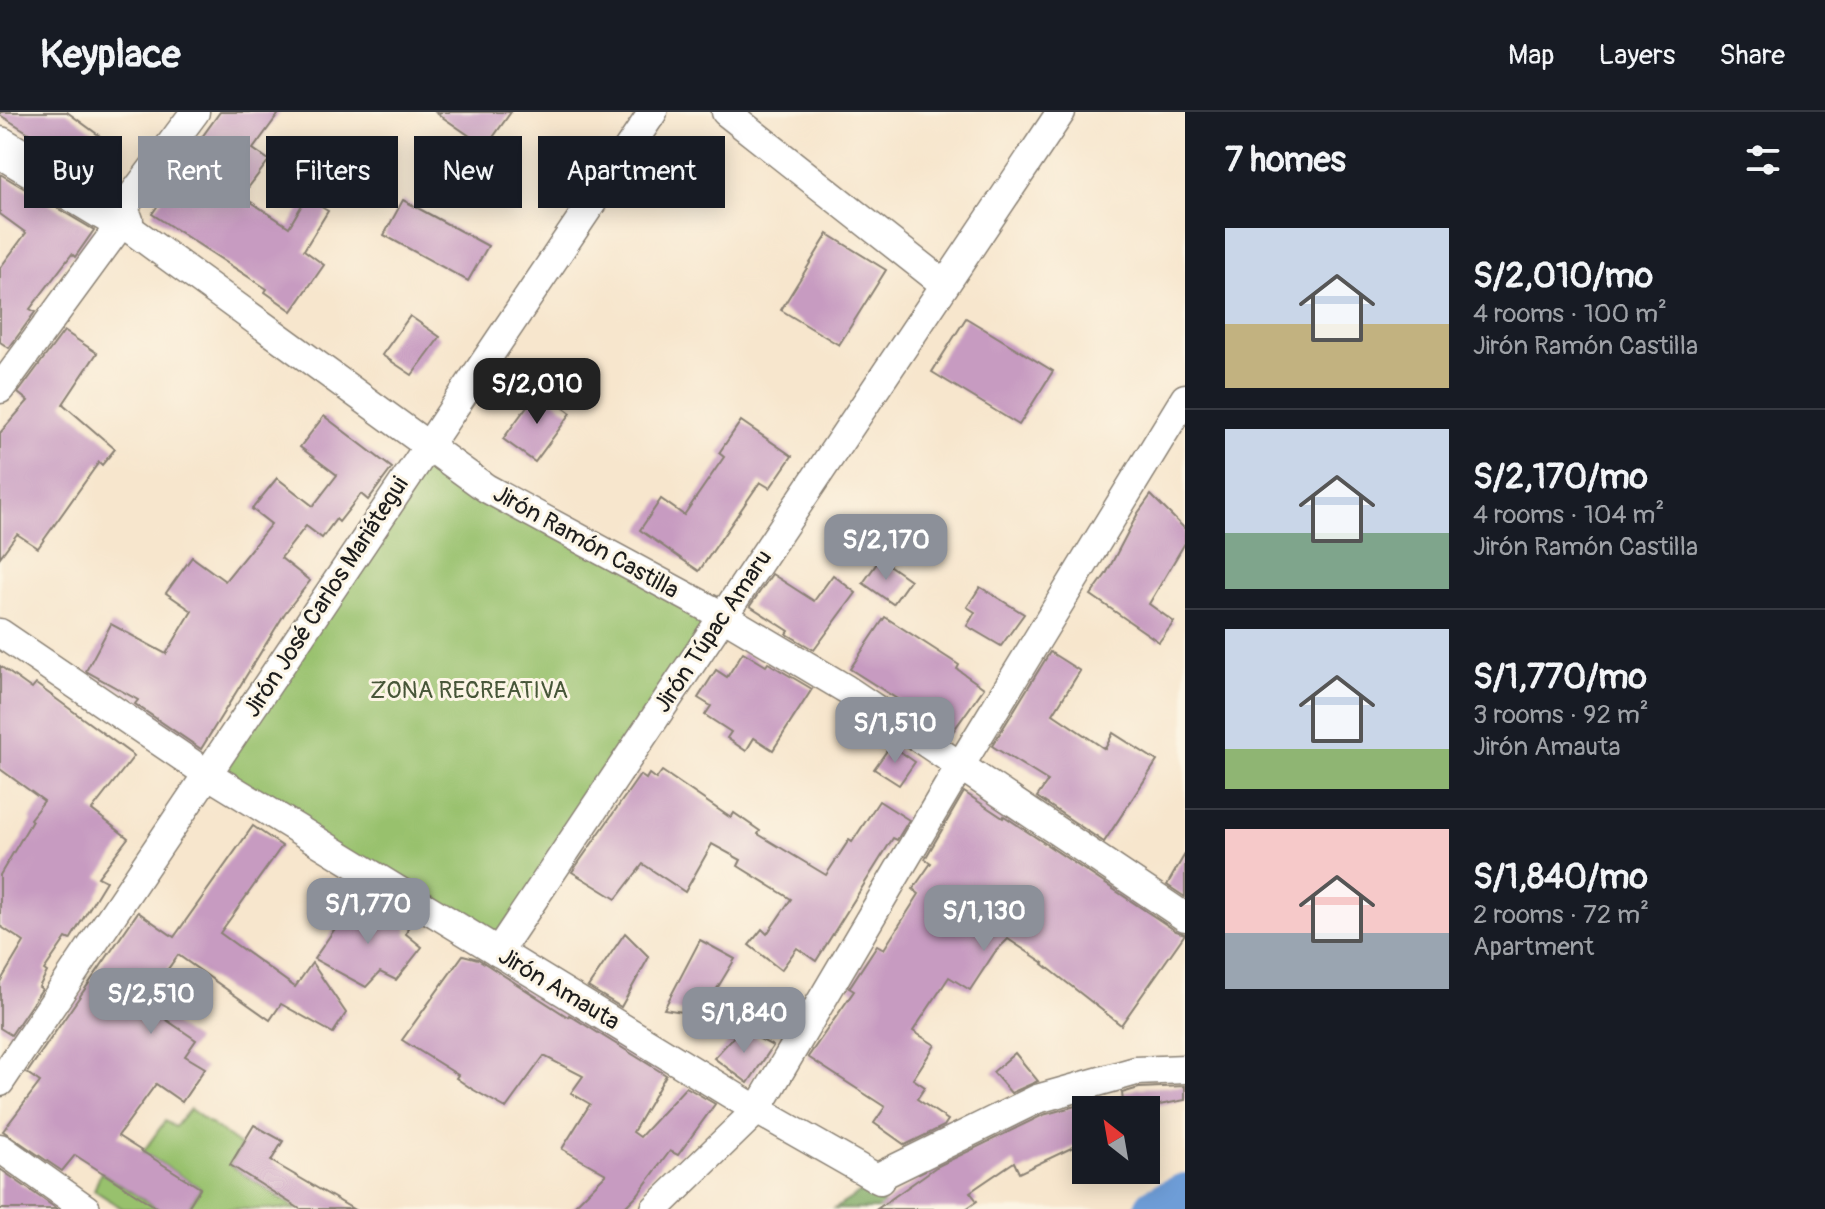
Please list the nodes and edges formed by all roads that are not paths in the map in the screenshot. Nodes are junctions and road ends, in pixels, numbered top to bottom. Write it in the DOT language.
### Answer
graph roads {
  1 [pos="195,112"];
  2 [pos="653,112"];
  3 [pos="726,112"];
  4 [pos="1061,112"];
  5 [pos="0,147"];
  6 [pos="123,221"];
  7 [pos="944,284"];
  8 [pos="0,389"];
  9 [pos="1185,398"];
  10 [pos="426,447"];
  11 [pos="723,616"];
  12 [pos="0,633"];
  13 [pos="960,766"];
  14 [pos="209,775"];
  15 [pos="1185,917"];
  16 [pos="498,952"];
  17 [pos="1185,1069"];
  18 [pos="0,1082"];
  19 [pos="757,1110"];
  20 [pos="0,1148"];
  21 [pos="86,1209"];
  22 [pos="655,1209"];
  1 -- 6 [label="street"];
  2 -- 10 [label="street, Jirón José Carlos Mariátegui"];
  3 -- 7 [label="street"];
  4 -- 7 [label="street, Jirón Túpac Amaru"];
  5 -- 6 [label="street, Jirón Ramón Castilla"];
  6 -- 8 [label="street"];
  6 -- 10 [label="street, Jirón Ramón Castilla"];
  7 -- 11 [label="street, Jirón Túpac Amaru"];
  9 -- 13 [label="street"];
  10 -- 11 [label="street, Jirón Ramón Castilla"];
  10 -- 14 [label="street, Jirón José Carlos Mariátegui"];
  11 -- 13 [label="street, Jirón Ramón Castilla"];
  11 -- 16 [label="street, Jirón Túpac Amaru"];
  12 -- 14 [label="street, Jirón Amauta"];
  13 -- 15 [label="street, Jirón Ramón Castilla"];
  13 -- 19 [label="street"];
  14 -- 16 [label="street, Jirón Amauta"];
  14 -- 18 [label="street, Jirón José Carlos Mariátegui"];
  16 -- 19 [label="street, Jirón Amauta"];
  17 -- 19 [label="street, Jirón Amauta"];
  19 -- 22 [label="street"];
  20 -- 21 [label="street"];
}
